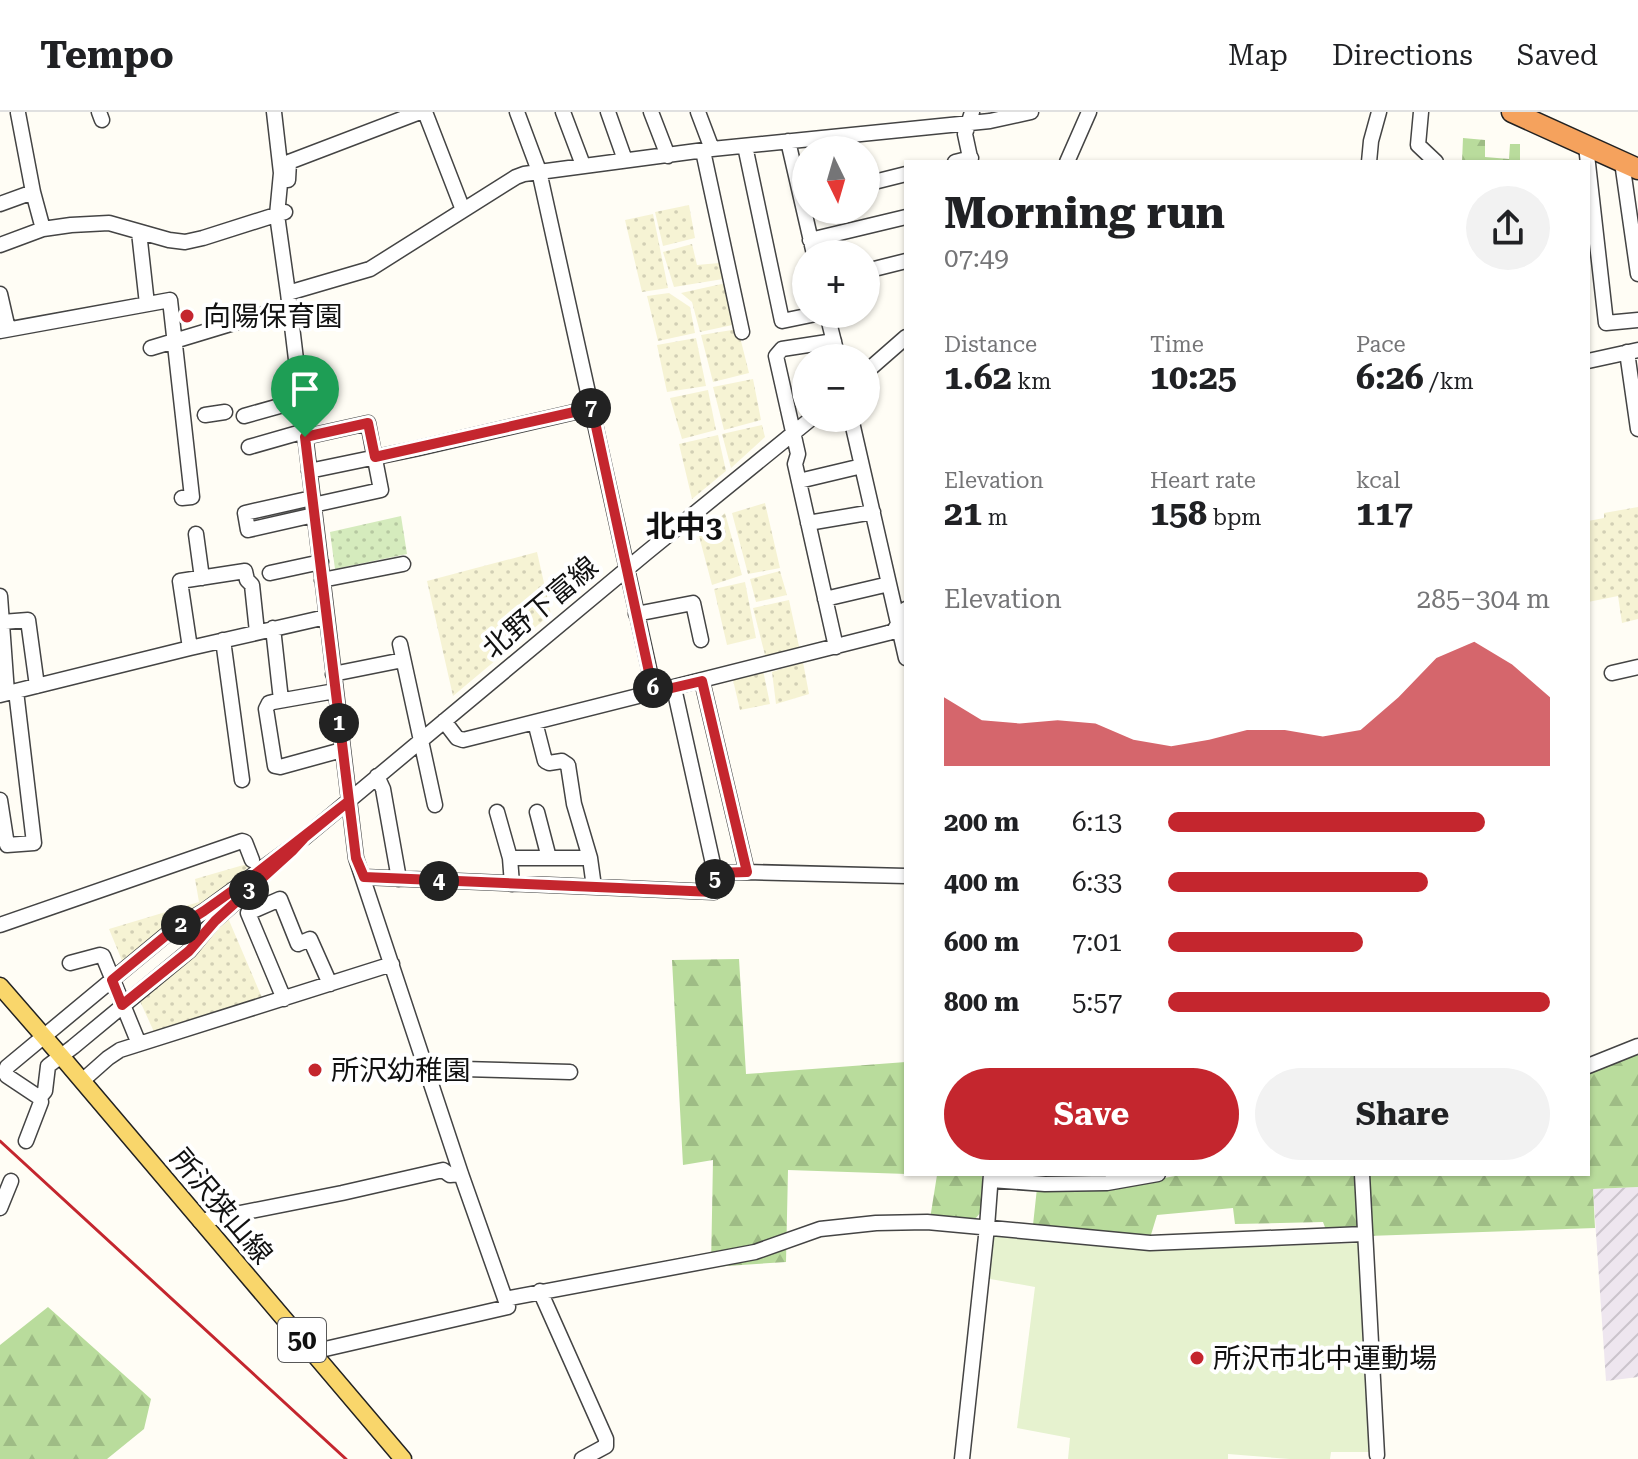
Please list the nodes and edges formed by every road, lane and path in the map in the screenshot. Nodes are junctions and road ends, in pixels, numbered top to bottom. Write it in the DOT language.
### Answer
graph roads {
  1 [pos="274,112"];
  2 [pos="423,112"];
  3 [pos="517,112"];
  4 [pos="563,112"];
  5 [pos="608,112"];
  6 [pos="651,112"];
  7 [pos="698,112"];
  8 [pos="1031,112"];
  9 [pos="1089,112"];
  10 [pos="1379,112"];
  11 [pos="1421,112"];
  12 [pos="1512,112"];
  13 [pos="18,113"];
  14 [pos="971,117"];
  15 [pos="1544,119"];
  16 [pos="870,136"];
  17 [pos="788,141"];
  18 [pos="792,141"];
  19 [pos="745,146"];
  20 [pos="1586,146"];
  21 [pos="707,150"];
  22 [pos="668,156"];
  23 [pos="792,156"];
  24 [pos="625,160"];
  25 [pos="971,160"];
  26 [pos="1067,160"];
  27 [pos="1369,160"];
  28 [pos="1434,160"];
  29 [pos="1588,160"];
  30 [pos="583,165"];
  31 [pos="1630,166"];
  32 [pos="539,171"];
  33 [pos="904,174"];
  34 [pos="880,180"];
  35 [pos="1590,181"];
  36 [pos="33,192"];
  37 [pos="0,204"];
  38 [pos="463,210"];
  39 [pos="278,211"];
  40 [pos="904,218"];
  41 [pos="43,229"];
  42 [pos="139,232"];
  43 [pos="834,240"];
  44 [pos="0,245"];
  45 [pos="904,262"];
  46 [pos="880,268"];
  47 [pos="1638,274"];
  48 [pos="0,294"];
  49 [pos="289,299"];
  50 [pos="147,304"];
  51 [pos="792,319"];
  52 [pos="1638,320"];
  53 [pos="831,328"];
  54 [pos="4,330"];
  55 [pos="742,332"];
  56 [pos="904,339"];
  57 [pos="174,341"];
  58 [pos="834,341"];
  59 [pos="835,344"];
  60 [pos="151,348"];
  61 [pos="1633,351"];
  62 [pos="880,360"];
  63 [pos="1590,361"];
  64 [pos="1635,391"];
  65 [pos="301,400"];
  66 [pos="592,408"];
  67 [pos="225,412"];
  68 [pos="205,415"];
  69 [pos="244,416"];
  70 [pos="1638,429"];
  71 [pos="854,432"];
  72 [pos="794,433"];
  73 [pos="305,434"];
  74 [pos="249,447"];
  75 [pos="375,457"];
  76 [pos="862,466"];
  77 [pos="309,471"];
  78 [pos="799,481"];
  79 [pos="182,498"];
  80 [pos="313,506"];
  81 [pos="873,512"];
  82 [pos="808,523"];
  83 [pos="196,534"];
  84 [pos="321,562"];
  85 [pos="403,564"];
  86 [pos="626,569"];
  87 [pos="270,573"];
  88 [pos="202,578"];
  89 [pos="322,580"];
  90 [pos="889,584"];
  91 [pos="0,596"];
  92 [pos="825,599"];
  93 [pos="904,613"];
  94 [pos="636,614"];
  95 [pos="326,617"];
  96 [pos="2,622"];
  97 [pos="898,624"];
  98 [pos="273,628"];
  99 [pos="257,632"];
  100 [pos="223,640"];
  101 [pos="701,640"];
  102 [pos="400,644"];
  103 [pos="836,647"];
  104 [pos="190,648"];
  105 [pos="904,650"];
  106 [pos="403,660"];
  107 [pos="1638,667"];
  108 [pos="1612,673"];
  109 [pos="333,674"];
  110 [pos="702,681"];
  111 [pos="37,686"];
  112 [pos="674,688"];
  113 [pos="335,691"];
  114 [pos="654,691"];
  115 [pos="8,693"];
  116 [pos="281,700"];
  117 [pos="444,721"];
  118 [pos="535,722"];
  119 [pos="422,739"];
  120 [pos="342,750"];
  121 [pos="377,776"];
  122 [pos="242,780"];
  123 [pos="0,800"];
  124 [pos="349,801"];
  125 [pos="435,805"];
  126 [pos="497,812"];
  127 [pos="537,812"];
  128 [pos="304,838"];
  129 [pos="510,858"];
  130 [pos="549,858"];
  131 [pos="590,858"];
  132 [pos="252,860"];
  133 [pos="747,872"];
  134 [pos="715,873"];
  135 [pos="904,876"];
  136 [pos="364,877"];
  137 [pos="399,879"];
  138 [pos="512,884"];
  139 [pos="594,887"];
  140 [pos="0,925"];
  141 [pos="70,963"];
  142 [pos="392,964"];
  143 [pos="112,980"];
  144 [pos="330,984"];
  145 [pos="0,986"];
  146 [pos="284,999"];
  147 [pos="122,1005"];
  148 [pos="44,1037"];
  149 [pos="137,1039"];
  150 [pos="1638,1046"];
  151 [pos="61,1056"];
  152 [pos="1590,1065"];
  153 [pos="426,1068"];
  154 [pos="570,1072"];
  155 [pos="82,1081"];
  156 [pos="40,1097"];
  157 [pos="26,1141"];
  158 [pos="461,1174"];
  159 [pos="1147,1176"];
  160 [pos="1362,1176"];
  161 [pos="991,1177"];
  162 [pos="11,1181"];
  163 [pos="0,1208"];
  164 [pos="200,1221"];
  165 [pos="987,1227"];
  166 [pos="1364,1234"];
  167 [pos="540,1291"];
  168 [pos="505,1299"];
  169 [pos="312,1352"];
  170 [pos="1377,1455"];
  171 [pos="403,1459"];
  172 [pos="582,1459"];
  173 [pos="962,1459"];
  1 -- 39 [label="street"];
  2 -- 38 [label="street"];
  2 -- 39 [label="street"];
  3 -- 32 [label="street"];
  4 -- 30 [label="street"];
  5 -- 24 [label="street"];
  6 -- 22 [label="street"];
  7 -- 21 [label="street"];
  8 -- 14 [label="street"];
  9 -- 26 [label="street"];
  10 -- 27 [label="street"];
  11 -- 28 [label="street"];
  12 -- 15 [label="highway"];
  13 -- 36 [label="street"];
  14 -- 16 [label="street"];
  14 -- 25 [label="street"];
  15 -- 20 [label="highway"];
  17 -- 18 [label="street"];
  17 -- 19 [label="street"];
  17 -- 23 [label="street"];
  19 -- 21 [label="street"];
  19 -- 51 [label="street"];
  20 -- 29 [label="street"];
  20 -- 31 [label="highway"];
  21 -- 22 [label="street"];
  21 -- 55 [label="street"];
  22 -- 24 [label="street"];
  24 -- 30 [label="street"];
  30 -- 32 [label="street"];
  31 -- 47 [label="street"];
  32 -- 38 [label="street"];
  32 -- 66 [label="street"];
  33 -- 34 [label="street"];
  35 -- 52 [label="street"];
  36 -- 37 [label="street"];
  36 -- 41 [label="street"];
  38 -- 49 [label="street"];
  39 -- 42 [label="street"];
  39 -- 49 [label="street"];
  40 -- 43 [label="street"];
  41 -- 42 [label="street"];
  41 -- 44 [label="street"];
  42 -- 50 [label="street"];
  45 -- 46 [label="street"];
  48 -- 54 [label="street"];
  49 -- 57 [label="street"];
  49 -- 65 [label="street"];
  50 -- 54 [label="street"];
  50 -- 57 [label="street"];
  53 -- 58 [label="street"];
  56 -- 62 [label="street"];
  57 -- 60 [label="street"];
  57 -- 79 [label="street"];
  58 -- 59 [label="street"];
  58 -- 72 [label="street"];
  61 -- 63 [label="street"];
  61 -- 64 [label="street"];
  64 -- 70 [label="street"];
  65 -- 69 [label="street"];
  65 -- 73 [label="street"];
  66 -- 75 [label="street"];
  66 -- 86 [label="street"];
  67 -- 68 [label="street"];
  71 -- 76 [label="street"];
  72 -- 78 [label="street"];
  72 -- 86 [label="street, 北野下富線"];
  73 -- 74 [label="street"];
  73 -- 75 [label="street"];
  73 -- 77 [label="street"];
  75 -- 77 [label="street"];
  75 -- 80 [label="street"];
  76 -- 78 [label="street"];
  76 -- 81 [label="street"];
  77 -- 80 [label="street"];
  78 -- 82 [label="street"];
  80 -- 84 [label="street"];
  81 -- 82 [label="street"];
  81 -- 90 [label="street"];
  82 -- 92 [label="street"];
  83 -- 88 [label="street"];
  84 -- 87 [label="street"];
  84 -- 89 [label="street"];
  85 -- 89 [label="street"];
  86 -- 94 [label="street"];
  86 -- 117 [label="street, 北野下富線"];
  88 -- 99 [label="street"];
  88 -- 104 [label="street"];
  89 -- 95 [label="street"];
  90 -- 92 [label="street"];
  90 -- 97 [label="street"];
  91 -- 96 [label="street"];
  92 -- 103 [label="street"];
  93 -- 97 [label="street"];
  94 -- 101 [label="street"];
  94 -- 114 [label="street"];
  95 -- 98 [label="street"];
  95 -- 109 [label="street"];
  96 -- 111 [label="street"];
  96 -- 115 [label="street"];
  97 -- 103 [label="street"];
  97 -- 105 [label="street"];
  98 -- 99 [label="street"];
  98 -- 116 [label="street"];
  99 -- 100 [label="street"];
  100 -- 104 [label="street"];
  100 -- 122 [label="street"];
  102 -- 106 [label="street"];
  103 -- 110 [label="street"];
  104 -- 111 [label="street"];
  106 -- 109 [label="street"];
  106 -- 119 [label="street"];
  107 -- 108 [label="street"];
  109 -- 113 [label="street"];
  110 -- 112 [label="street"];
  110 -- 133 [label="street"];
  111 -- 115 [label="street"];
  112 -- 114 [label="street"];
  112 -- 134 [label="street"];
  113 -- 116 [label="street"];
  113 -- 120 [label="street"];
  114 -- 118 [label="street"];
  115 -- 123 [label="street"];
  116 -- 120 [label="street"];
  117 -- 118 [label="street"];
  117 -- 119 [label="street, 北野下富線"];
  118 -- 131 [label="street"];
  119 -- 121 [label="street, 北野下富線"];
  119 -- 125 [label="street"];
  120 -- 124 [label="street"];
  121 -- 124 [label="street, 北野下富線"];
  121 -- 137 [label="street"];
  124 -- 128 [label="street, 北野下富線"];
  124 -- 136 [label="street"];
  126 -- 129 [label="street"];
  127 -- 130 [label="street"];
  128 -- 143 [label="street"];
  128 -- 147 [label="street"];
  129 -- 130 [label="street"];
  129 -- 138 [label="street"];
  130 -- 131 [label="street"];
  131 -- 139 [label="street"];
  132 -- 140 [label="street"];
  133 -- 134 [label="street"];
  133 -- 135 [label="street"];
  134 -- 139 [label="street"];
  136 -- 137 [label="street"];
  136 -- 142 [label="street"];
  137 -- 138 [label="street"];
  138 -- 139 [label="street"];
  141 -- 143 [label="street"];
  142 -- 144 [label="street"];
  142 -- 153 [label="street"];
  143 -- 147 [label="street"];
  143 -- 148 [label="street"];
  144 -- 146 [label="street"];
  144 -- 146 [label="street"];
  145 -- 148 [label="main road, 所沢狭山線 / 50"];
  146 -- 155 [label="street"];
  147 -- 149 [label="street"];
  147 -- 151 [label="street"];
  148 -- 151 [label="main road, 所沢狭山線 / 50"];
  148 -- 156 [label="street"];
  150 -- 152 [label="street"];
  151 -- 155 [label="main road, 所沢狭山線 / 50"];
  151 -- 156 [label="street"];
  153 -- 154 [label="street"];
  153 -- 158 [label="street"];
  155 -- 164 [label="main road, 所沢狭山線 / 50"];
  156 -- 157 [label="street"];
  158 -- 164 [label="street"];
  158 -- 168 [label="street"];
  159 -- 161 [label="street"];
  160 -- 166 [label="street"];
  161 -- 165 [label="street"];
  162 -- 163 [label="street"];
  164 -- 169 [label="main road, 所沢狭山線 / 50"];
  165 -- 166 [label="street"];
  165 -- 167 [label="street"];
  165 -- 173 [label="street"];
  166 -- 170 [label="street"];
  167 -- 168 [label="street"];
  167 -- 172 [label="street"];
  168 -- 169 [label="street"];
  169 -- 171 [label="main road, 所沢狭山線 / 50"];
}
